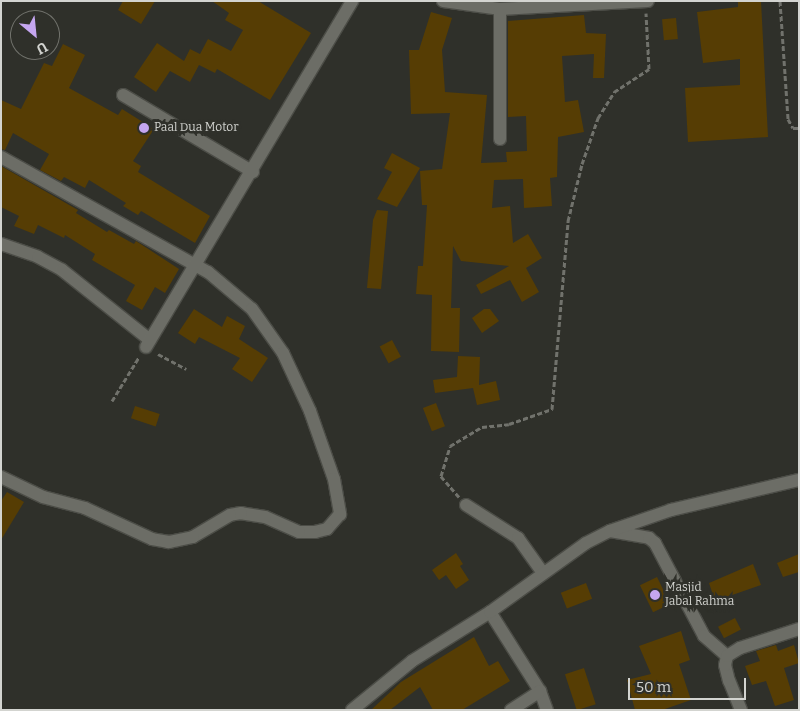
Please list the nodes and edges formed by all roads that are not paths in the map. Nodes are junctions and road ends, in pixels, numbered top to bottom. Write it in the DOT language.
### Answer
graph roads {
  1 [pos="352,1"];
  2 [pos="443,1"];
  3 [pos="647,1"];
  4 [pos="533,4"];
  5 [pos="500,9"];
  6 [pos="123,95"];
  7 [pos="500,139"];
  8 [pos="1,157"];
  9 [pos="253,172"];
  10 [pos="1,244"];
  11 [pos="195,265"];
  12 [pos="1,477"];
  13 [pos="799,480"];
  14 [pos="466,505"];
  15 [pos="610,530"];
  16 [pos="543,573"];
  17 [pos="490,612"];
  18 [pos="799,629"];
  19 [pos="727,656"];
  20 [pos="540,691"];
  21 [pos="352,710"];
  22 [pos="511,710"];
  23 [pos="547,710"];
  24 [pos="741,710"];
  1 -- 9 [label="street"];
  2 -- 5 [label="street"];
  3 -- 4 [label="street"];
  4 -- 5 [label="street"];
  5 -- 7 [label="street"];
  6 -- 9 [label="street"];
  8 -- 11 [label="street"];
  9 -- 11 [label="street"];
  10 -- 11 [label="street"];
  11 -- 12 [label="street"];
  13 -- 15 [label="street"];
  14 -- 16 [label="street"];
  15 -- 16 [label="street"];
  15 -- 19 [label="street"];
  16 -- 17 [label="street"];
  17 -- 20 [label="street"];
  17 -- 21 [label="street"];
  18 -- 19 [label="street"];
  19 -- 24 [label="street"];
  20 -- 22 [label="street"];
  20 -- 23 [label="street"];
}
